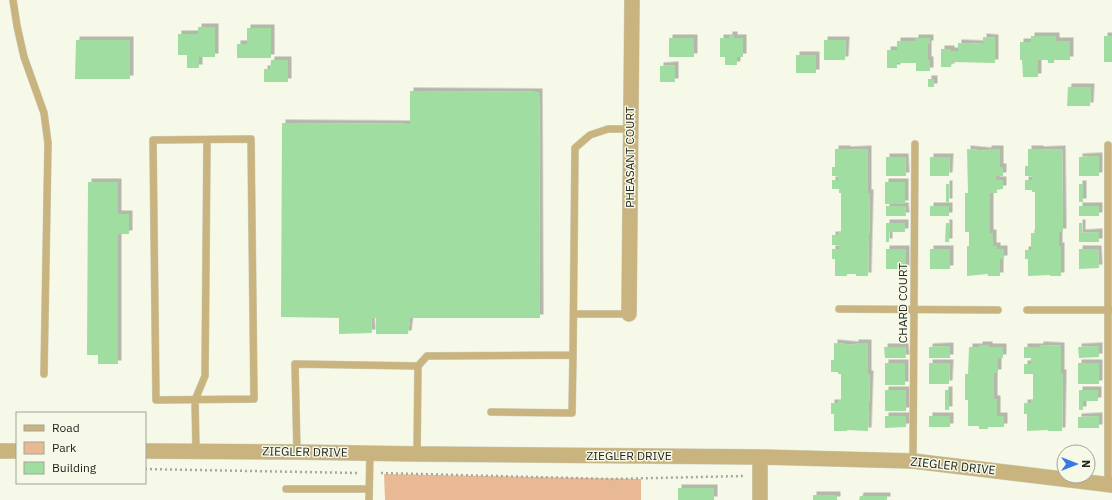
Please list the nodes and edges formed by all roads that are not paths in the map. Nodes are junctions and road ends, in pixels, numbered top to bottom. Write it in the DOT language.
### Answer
graph roads {
  1 [pos="13,0"];
  2 [pos="632,0"];
  3 [pos="630,129"];
  4 [pos="207,140"];
  5 [pos="914,144"];
  6 [pos="1108,145"];
  7 [pos="839,309"];
  8 [pos="914,310"];
  9 [pos="998,310"];
  10 [pos="1027,310"];
  11 [pos="1110,310"];
  12 [pos="574,314"];
  13 [pos="629,314"];
  14 [pos="573,356"];
  15 [pos="418,366"];
  16 [pos="44,374"];
  17 [pos="195,400"];
  18 [pos="491,412"];
  19 [pos="0,451"];
  20 [pos="16,451"];
  21 [pos="146,451"];
  22 [pos="196,451"];
  23 [pos="297,452"];
  24 [pos="370,453"];
  25 [pos="417,454"];
  26 [pos="760,457"];
  27 [pos="913,461"];
  28 [pos="1110,485"];
  29 [pos="369,488"];
  30 [pos="286,489"];
  31 [pos="369,500"];
  32 [pos="760,500"];
  1 -- 16 [label="lane"];
  2 -- 3 [label="street, PHEASANT COURT"];
  3 -- 12 [label="lane"];
  3 -- 13 [label="street, PHEASANT COURT"];
  4 -- 17 [label="lane"];
  4 -- 17 [label="lane"];
  4 -- 17 [label="lane"];
  5 -- 8 [label="lane, CHARD COURT"];
  6 -- 11 [label="lane"];
  7 -- 8 [label="lane"];
  8 -- 9 [label="lane"];
  8 -- 27 [label="lane, CHARD COURT"];
  10 -- 11 [label="lane"];
  11 -- 28 [label="lane"];
  12 -- 13 [label="lane"];
  12 -- 14 [label="lane"];
  14 -- 15 [label="lane"];
  14 -- 18 [label="lane"];
  15 -- 23 [label="lane"];
  15 -- 25 [label="lane"];
  17 -- 22 [label="lane"];
  19 -- 20 [label="street"];
  21 -- 22 [label="street, ZIEGLER DRIVE"];
  22 -- 23 [label="street, ZIEGLER DRIVE"];
  23 -- 24 [label="street, ZIEGLER DRIVE"];
  24 -- 25 [label="street, ZIEGLER DRIVE"];
  24 -- 29 [label="lane"];
  25 -- 26 [label="street, ZIEGLER DRIVE"];
  26 -- 27 [label="street, ZIEGLER DRIVE"];
  26 -- 32 [label="street"];
  27 -- 28 [label="street, ZIEGLER DRIVE"];
  29 -- 30 [label="lane"];
  29 -- 31 [label="lane"];
}
